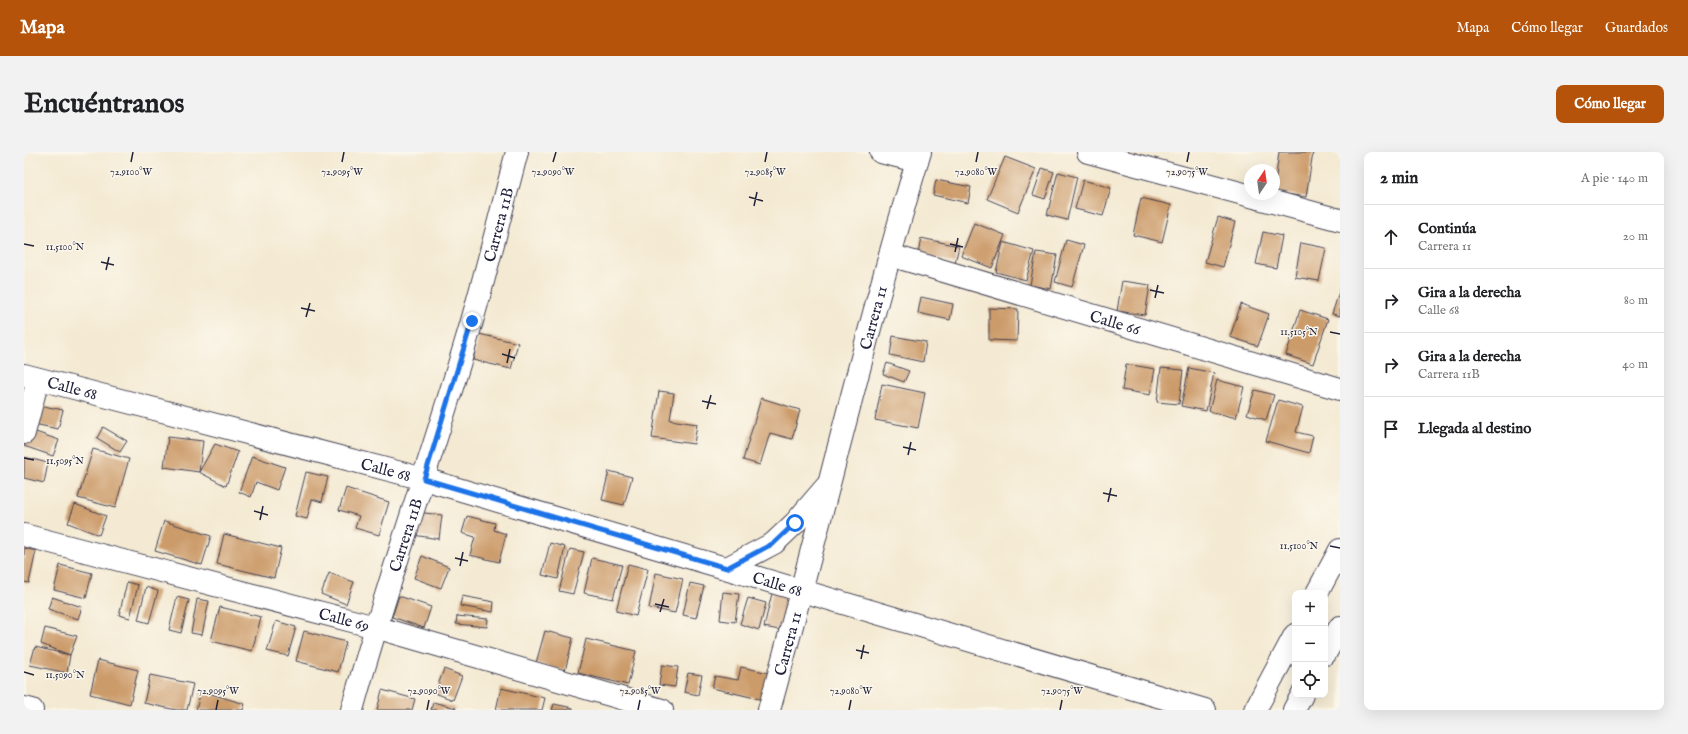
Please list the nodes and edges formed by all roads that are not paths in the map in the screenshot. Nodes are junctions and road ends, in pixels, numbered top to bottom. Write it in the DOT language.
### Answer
graph roads {
  1 [pos="517,152"];
  2 [pos="881,152"];
  3 [pos="1088,152"];
  4 [pos="919,157"];
  5 [pos="1340,220"];
  6 [pos="890,255"];
  7 [pos="31,377"];
  8 [pos="1340,388"];
  9 [pos="24,433"];
  10 [pos="424,479"];
  11 [pos="828,485"];
  12 [pos="24,535"];
  13 [pos="1340,550"];
  14 [pos="727,568"];
  15 [pos="803,590"];
  16 [pos="1319,590"];
  17 [pos="375,627"];
  18 [pos="1340,627"];
  19 [pos="1292,641"];
  20 [pos="1328,649"];
  21 [pos="1300,698"];
  22 [pos="24,708"];
  23 [pos="32,710"];
  24 [pos="352,710"];
  25 [pos="662,710"];
  26 [pos="769,710"];
  27 [pos="1205,710"];
  28 [pos="1255,710"];
  29 [pos="1294,710"];
  1 -- 10 [label="street, Carrera 11B"];
  2 -- 4 [label="street"];
  3 -- 5 [label="street"];
  4 -- 6 [label="street, Carrera 11"];
  6 -- 8 [label="street, Calle 66"];
  6 -- 11 [label="street, Carrera 11"];
  7 -- 9 [label="street"];
  7 -- 10 [label="street, Calle 68"];
  10 -- 14 [label="street, Calle 68"];
  10 -- 17 [label="street, Carrera 11B"];
  11 -- 14 [label="street, Carrera 11"];
  11 -- 15 [label="street, Carrera 11"];
  12 -- 17 [label="street, Calle 69"];
  13 -- 16 [label="street"];
  14 -- 15 [label="street, Calle 68"];
  15 -- 26 [label="street, Carrera 11"];
  15 -- 27 [label="street, Calle 68"];
  17 -- 24 [label="street, Carrera 11B"];
  17 -- 25 [label="street, Calle 69"];
  18 -- 20 [label="street"];
  19 -- 28 [label="street"];
  21 -- 29 [label="street"];
  22 -- 23 [label="street"];
}
